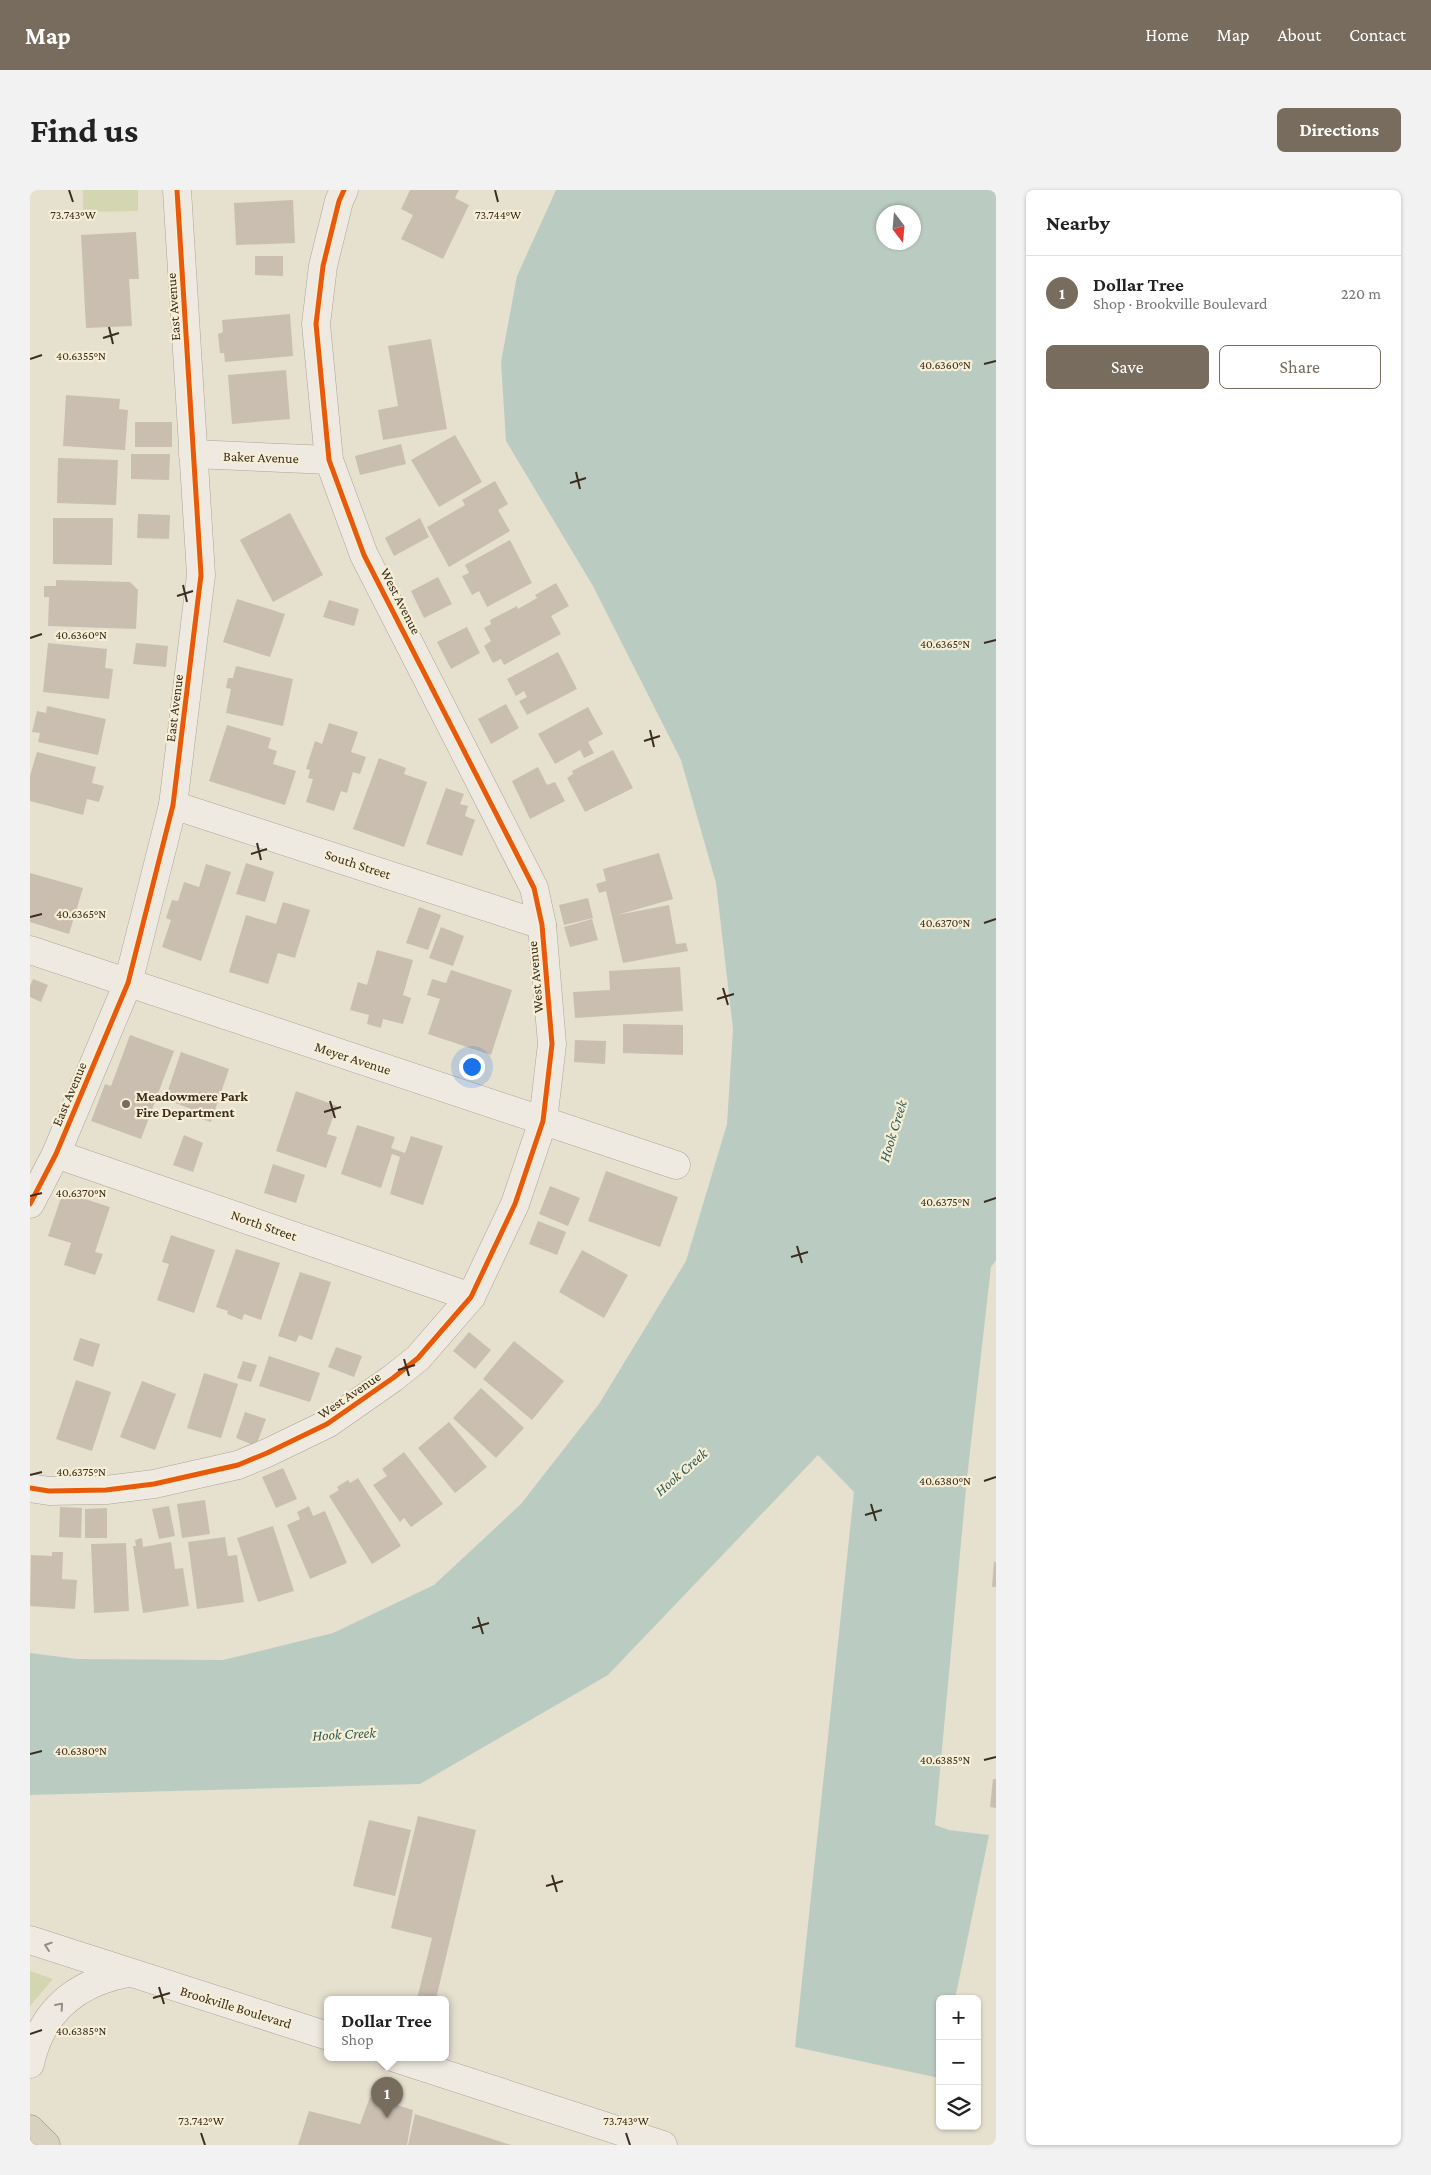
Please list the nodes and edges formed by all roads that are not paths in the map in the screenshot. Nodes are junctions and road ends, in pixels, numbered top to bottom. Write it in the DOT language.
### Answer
graph roads {
  1 [pos="177,190"];
  2 [pos="344,190"];
  3 [pos="193,454"];
  4 [pos="329,460"];
  5 [pos="173,805"];
  6 [pos="542,925"];
  7 [pos="30,950"];
  8 [pos="128,983"];
  9 [pos="543,1120"];
  10 [pos="56,1154"];
  11 [pos="676,1165"];
  12 [pos="30,1204"];
  13 [pos="471,1297"];
  14 [pos="30,1488"];
  15 [pos="30,1940"];
  16 [pos="127,1973"];
  17 [pos="324,2035"];
  18 [pos="404,2061"];
  19 [pos="30,2064"];
  20 [pos="30,2129"];
  21 [pos="46,2145"];
  22 [pos="663,2145"];
  1 -- 3 [label="street, East Avenue"];
  2 -- 4 [label="street, West Avenue"];
  3 -- 4 [label="street, Baker Avenue"];
  3 -- 5 [label="street, East Avenue"];
  4 -- 6 [label="street, West Avenue"];
  5 -- 6 [label="street, South Street"];
  5 -- 8 [label="street, East Avenue"];
  6 -- 9 [label="street, West Avenue"];
  7 -- 8 [label="street, Meyer Avenue"];
  8 -- 9 [label="street, Meyer Avenue"];
  8 -- 10 [label="street, East Avenue"];
  9 -- 11 [label="street, Meyer Avenue"];
  9 -- 13 [label="street, West Avenue"];
  10 -- 12 [label="street, East Avenue"];
  10 -- 13 [label="street, North Street"];
  13 -- 14 [label="street, West Avenue"];
  16 -- 15 [label="street, Brookville Boulevard, one-way"];
  16 -- 17 [label="street, Brookville Boulevard"];
  19 -- 16 [label="street, one-way"];
  18 -- 22 [label="street"];
  20 -- 21 [label="highway"];
}
